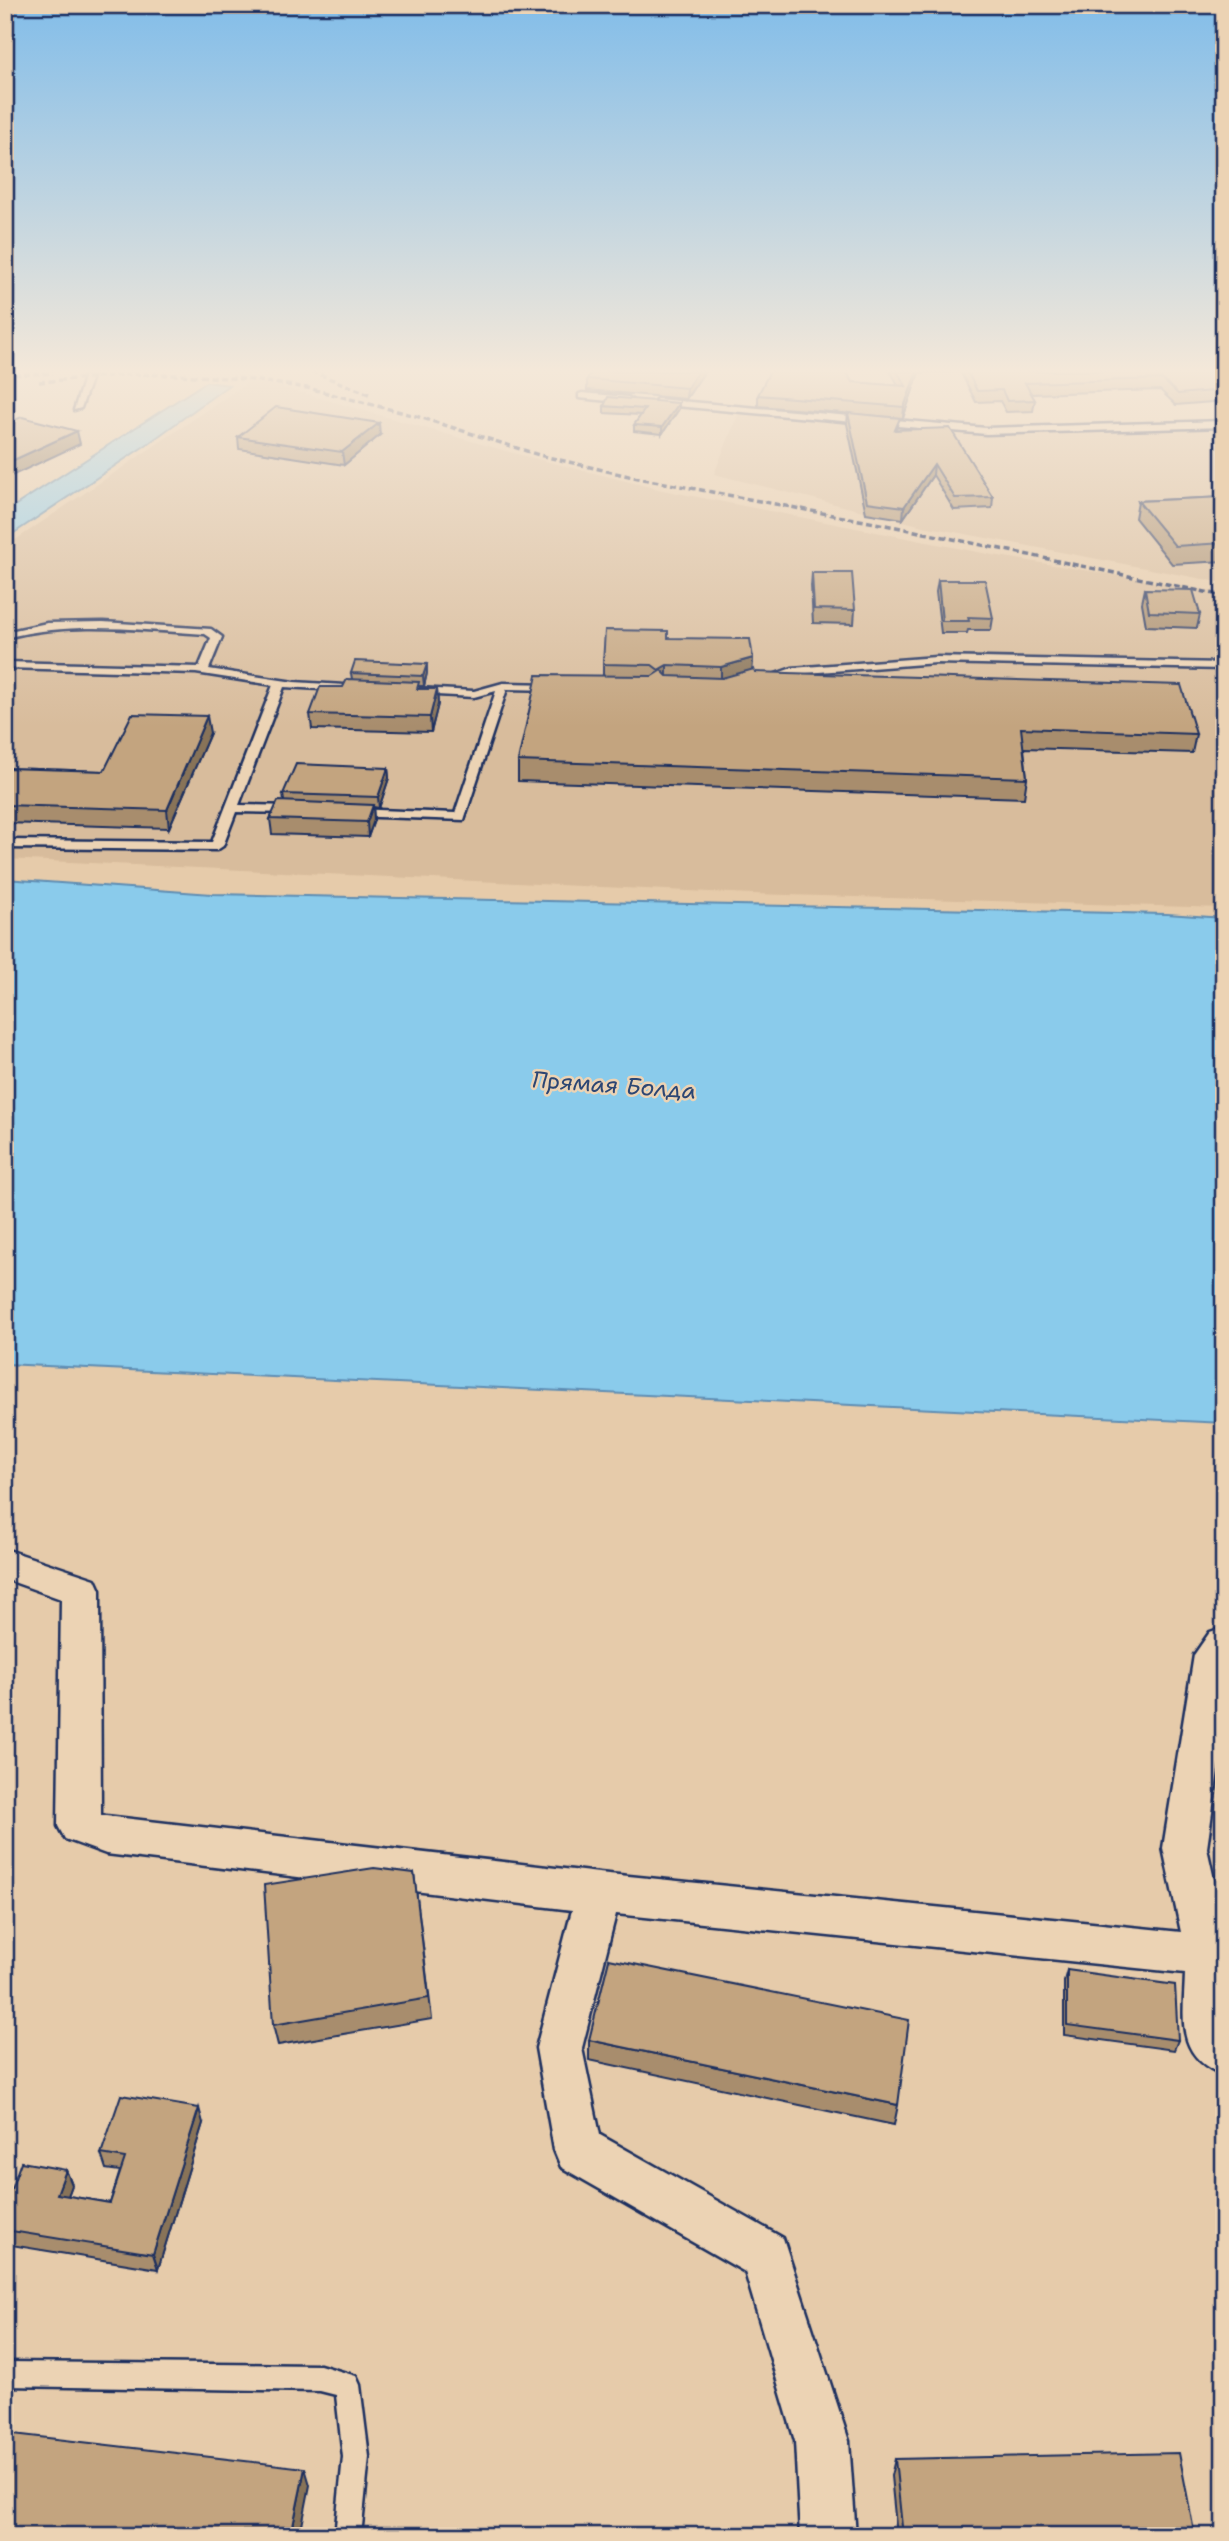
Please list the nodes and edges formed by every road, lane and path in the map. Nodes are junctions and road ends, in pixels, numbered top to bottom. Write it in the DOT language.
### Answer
graph roads {
  1 [pos="5,635"];
  2 [pos="5,665"];
  3 [pos="1224,666"];
  4 [pos="203,671"];
  5 [pos="759,681"];
  6 [pos="280,682"];
  7 [pos="503,686"];
  8 [pos="571,687"];
  9 [pos="363,688"];
  10 [pos="405,691"];
  11 [pos="232,808"];
  12 [pos="313,811"];
  13 [pos="339,812"];
  14 [pos="5,844"];
  15 [pos="5,1564"];
  16 [pos="1224,1643"];
  17 [pos="599,1893"];
  18 [pos="1209,1955"];
  19 [pos="1224,2053"];
  20 [pos="5,2374"];
  21 [pos="348,2536"];
  22 [pos="828,2536"];
  1 -- 4 [label="lane"];
  2 -- 4 [label="lane"];
  3 -- 5 [label="lane"];
  4 -- 6 [label="lane"];
  6 -- 9 [label="lane"];
  6 -- 11 [label="lane"];
  7 -- 8 [label="lane"];
  7 -- 10 [label="lane"];
  7 -- 13 [label="lane"];
  11 -- 12 [label="lane"];
  11 -- 14 [label="lane"];
  15 -- 17 [label="street"];
  16 -- 18 [label="street"];
  17 -- 18 [label="street"];
  17 -- 22 [label="street"];
  18 -- 19 [label="street"];
  20 -- 21 [label="lane"];
}
